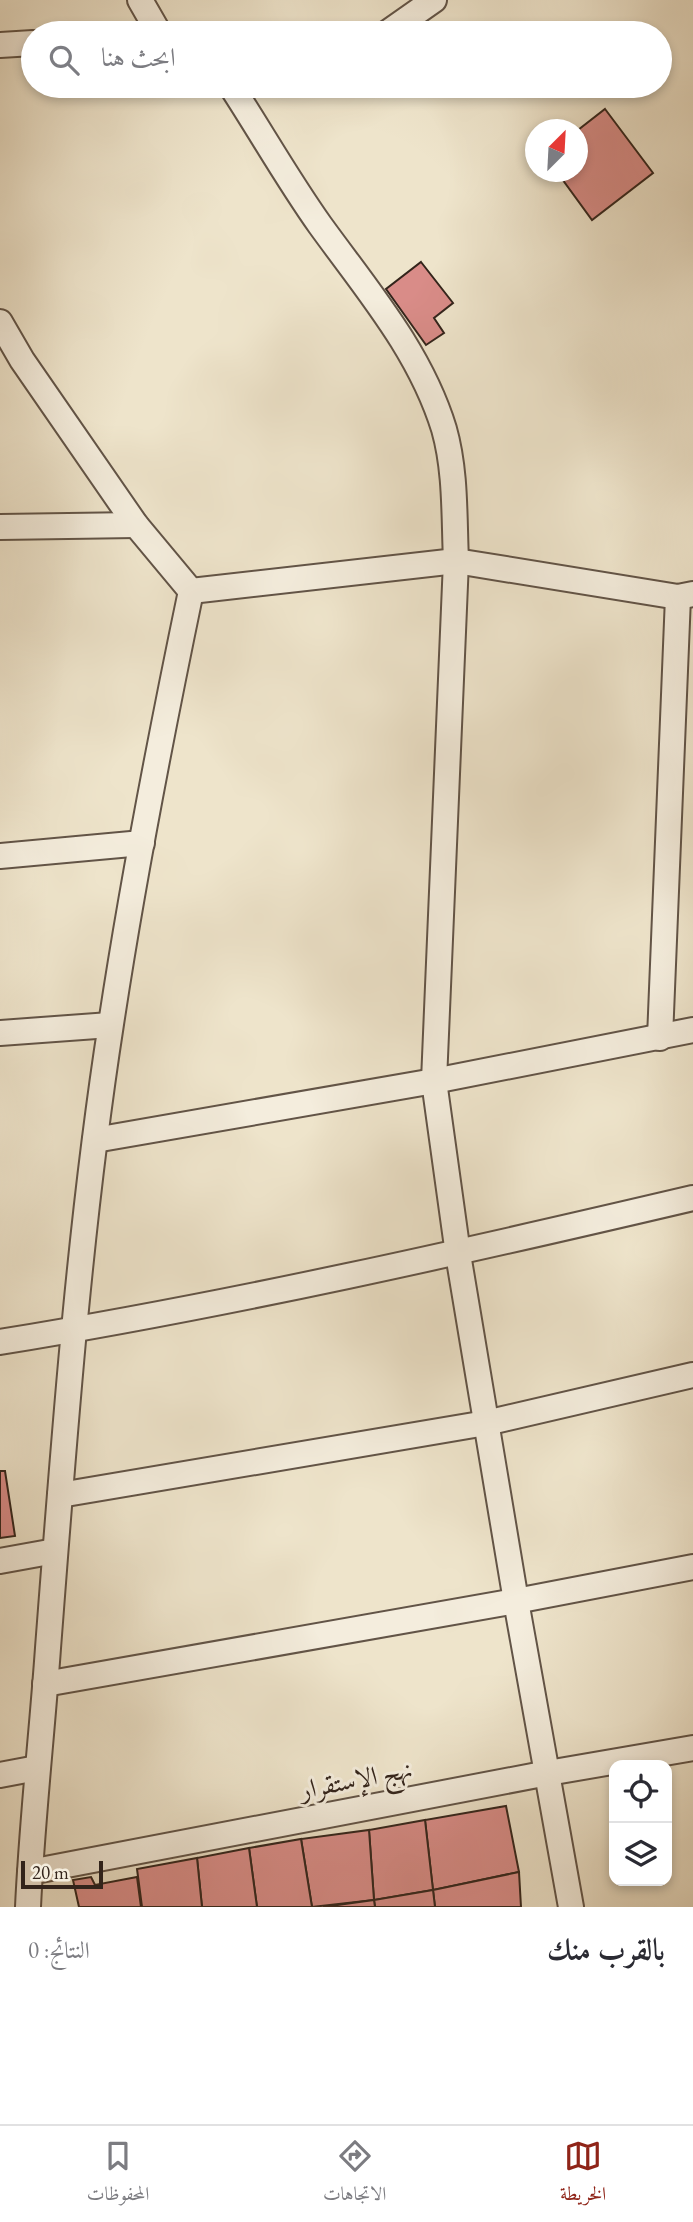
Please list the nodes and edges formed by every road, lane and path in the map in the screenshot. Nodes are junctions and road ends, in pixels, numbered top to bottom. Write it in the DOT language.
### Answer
graph roads {
  1 [pos="140,0"];
  2 [pos="434,0"];
  3 [pos="152,21"];
  4 [pos="404,21"];
  5 [pos="21,44"];
  6 [pos="0,45"];
  7 [pos="239,98"];
  8 [pos="0,322"];
  9 [pos="136,525"];
  10 [pos="0,527"];
  11 [pos="456,561"];
  12 [pos="191,591"];
  13 [pos="685,596"];
  14 [pos="142,843"];
  15 [pos="0,856"];
  16 [pos="110,1025"];
  17 [pos="693,1030"];
  18 [pos="0,1033"];
  19 [pos="660,1038"];
  20 [pos="434,1081"];
  21 [pos="95,1140"];
  22 [pos="693,1198"];
  23 [pos="458,1254"];
  24 [pos="75,1330"];
  25 [pos="0,1342"];
  26 [pos="693,1376"];
  27 [pos="486,1423"];
  28 [pos="60,1495"];
  29 [pos="55,1550"];
  30 [pos="0,1561"];
  31 [pos="693,1567"];
  32 [pos="516,1601"];
  33 [pos="45,1684"];
  34 [pos="693,1748"];
  35 [pos="37,1768"];
  36 [pos="548,1773"];
  37 [pos="0,1774"];
  38 [pos="30,1872"];
  39 [pos="28,1907"];
  40 [pos="571,1907"];
  1 -- 3 [label="street"];
  2 -- 4 [label="street"];
  5 -- 6 [label="street"];
  7 -- 11 [label="street"];
  8 -- 9 [label="street"];
  9 -- 10 [label="street"];
  9 -- 12 [label="street"];
  11 -- 12 [label="street"];
  11 -- 13 [label="street"];
  11 -- 20 [label="street"];
  12 -- 14 [label="street"];
  13 -- 19 [label="street"];
  14 -- 15 [label="street"];
  14 -- 16 [label="street"];
  16 -- 18 [label="street"];
  16 -- 21 [label="street"];
  17 -- 19 [label="street"];
  19 -- 20 [label="street"];
  20 -- 21 [label="street"];
  20 -- 23 [label="street"];
  21 -- 24 [label="street"];
  22 -- 23 [label="street"];
  23 -- 24 [label="street"];
  23 -- 27 [label="street"];
  24 -- 25 [label="street"];
  24 -- 28 [label="street"];
  26 -- 27 [label="street"];
  27 -- 28 [label="street"];
  27 -- 32 [label="street"];
  28 -- 29 [label="street"];
  29 -- 30 [label="street"];
  29 -- 33 [label="street"];
  31 -- 32 [label="street"];
  32 -- 33 [label="street"];
  32 -- 36 [label="street"];
  33 -- 35 [label="street"];
  34 -- 36 [label="street, نهج الإستقرار"];
  35 -- 37 [label="street"];
  35 -- 38 [label="street"];
  36 -- 38 [label="street, نهج الإستقرار"];
  36 -- 40 [label="street"];
  38 -- 39 [label="street"];
}
